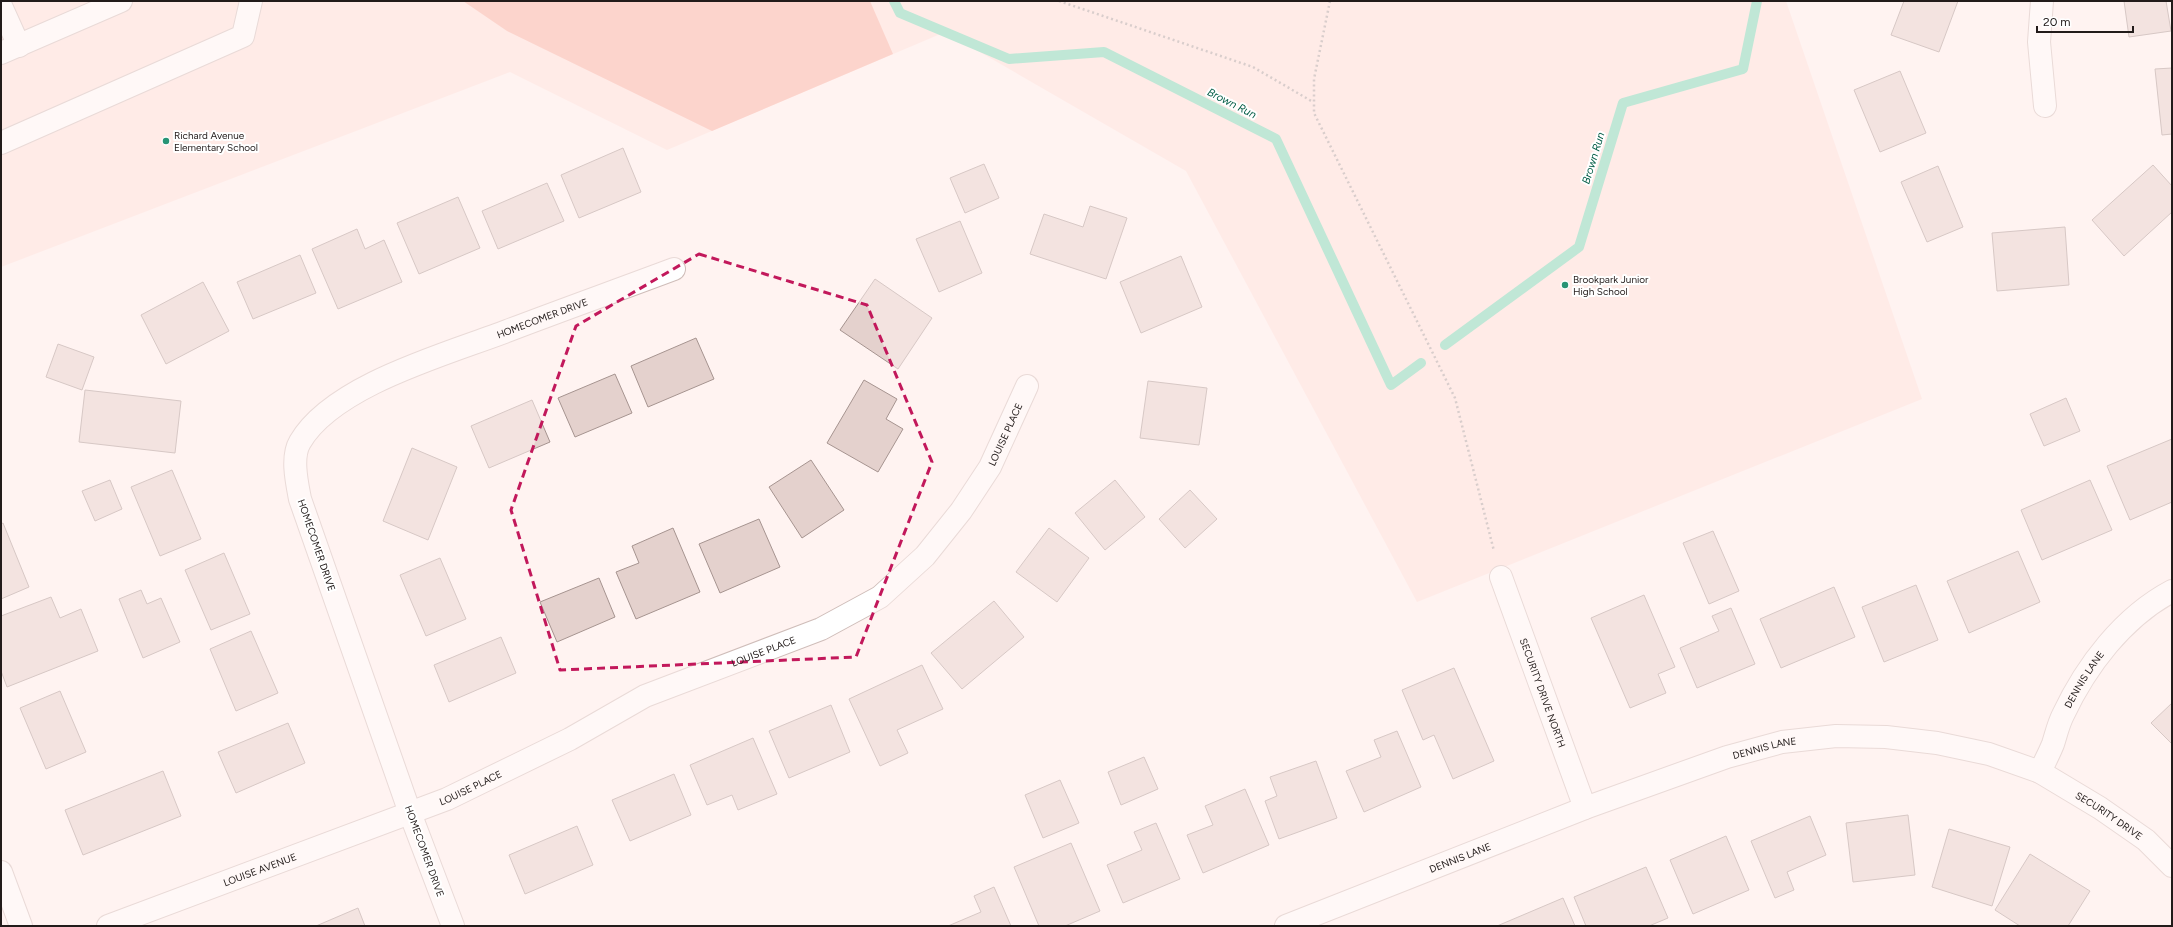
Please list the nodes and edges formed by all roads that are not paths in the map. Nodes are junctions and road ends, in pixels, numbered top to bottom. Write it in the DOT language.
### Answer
graph roads {
  1 [pos="121,1"];
  2 [pos="251,1"];
  3 [pos="2042,1"];
  4 [pos="1,6"];
  5 [pos="10,49"];
  6 [pos="2045,106"];
  7 [pos="1,143"];
  8 [pos="674,269"];
  9 [pos="1027,386"];
  10 [pos="1501,577"];
  11 [pos="2172,591"];
  12 [pos="2040,772"];
  13 [pos="1585,808"];
  14 [pos="410,813"];
  15 [pos="2172,866"];
  16 [pos="1,872"];
  17 [pos="22,926"];
  18 [pos="108,926"];
  19 [pos="453,926"];
  20 [pos="1286,926"];
  1 -- 5 [label="street"];
  2 -- 7 [label="street"];
  3 -- 6 [label="street"];
  4 -- 5 [label="street"];
  8 -- 14 [label="street, HOMECOMER DRIVE"];
  9 -- 14 [label="street, LOUISE PLACE"];
  10 -- 13 [label="street, SECURITY DRIVE NORTH"];
  11 -- 12 [label="street, DENNIS LANE"];
  12 -- 13 [label="street, DENNIS LANE"];
  12 -- 15 [label="street, SECURITY DRIVE"];
  13 -- 20 [label="street, DENNIS LANE"];
  14 -- 18 [label="street, LOUISE AVENUE"];
  14 -- 19 [label="street, HOMECOMER DRIVE"];
  16 -- 17 [label="street"];
}
